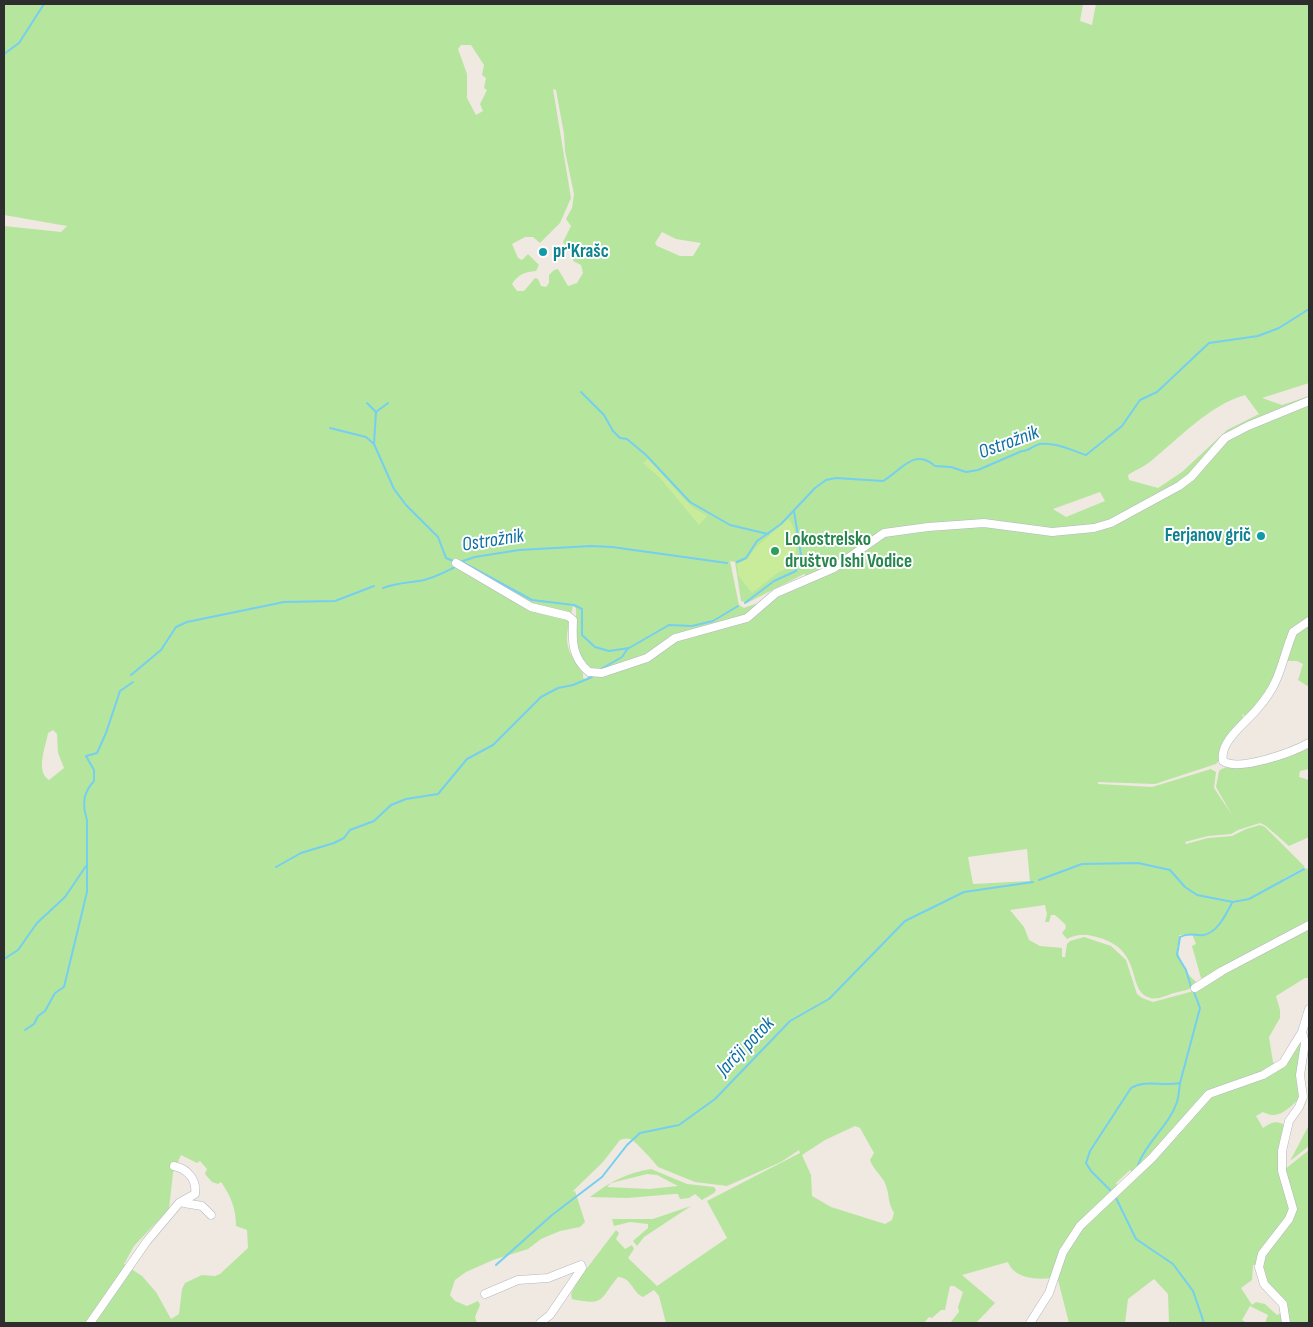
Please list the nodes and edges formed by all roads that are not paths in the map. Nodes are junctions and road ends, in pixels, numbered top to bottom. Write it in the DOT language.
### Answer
graph roads {
  1 [pos="1309,401"];
  2 [pos="456,563"];
  3 [pos="1309,621"];
  4 [pos="1309,743"];
  5 [pos="1309,925"];
  6 [pos="1195,988"];
  7 [pos="1309,1009"];
  8 [pos="1302,1032"];
  9 [pos="174,1166"];
  10 [pos="179,1203"];
  11 [pos="211,1214"];
  12 [pos="485,1294"];
  13 [pos="90,1323"];
  14 [pos="540,1323"];
  15 [pos="1030,1323"];
  16 [pos="1286,1323"];
  1 -- 2 [label="street"];
  3 -- 4 [label="street"];
  5 -- 6 [label="street"];
  7 -- 8 [label="street"];
  8 -- 15 [label="street"];
  8 -- 16 [label="street"];
  9 -- 10 [label="street"];
  10 -- 11 [label="street"];
  10 -- 13 [label="street"];
  12 -- 14 [label="street"];
}
